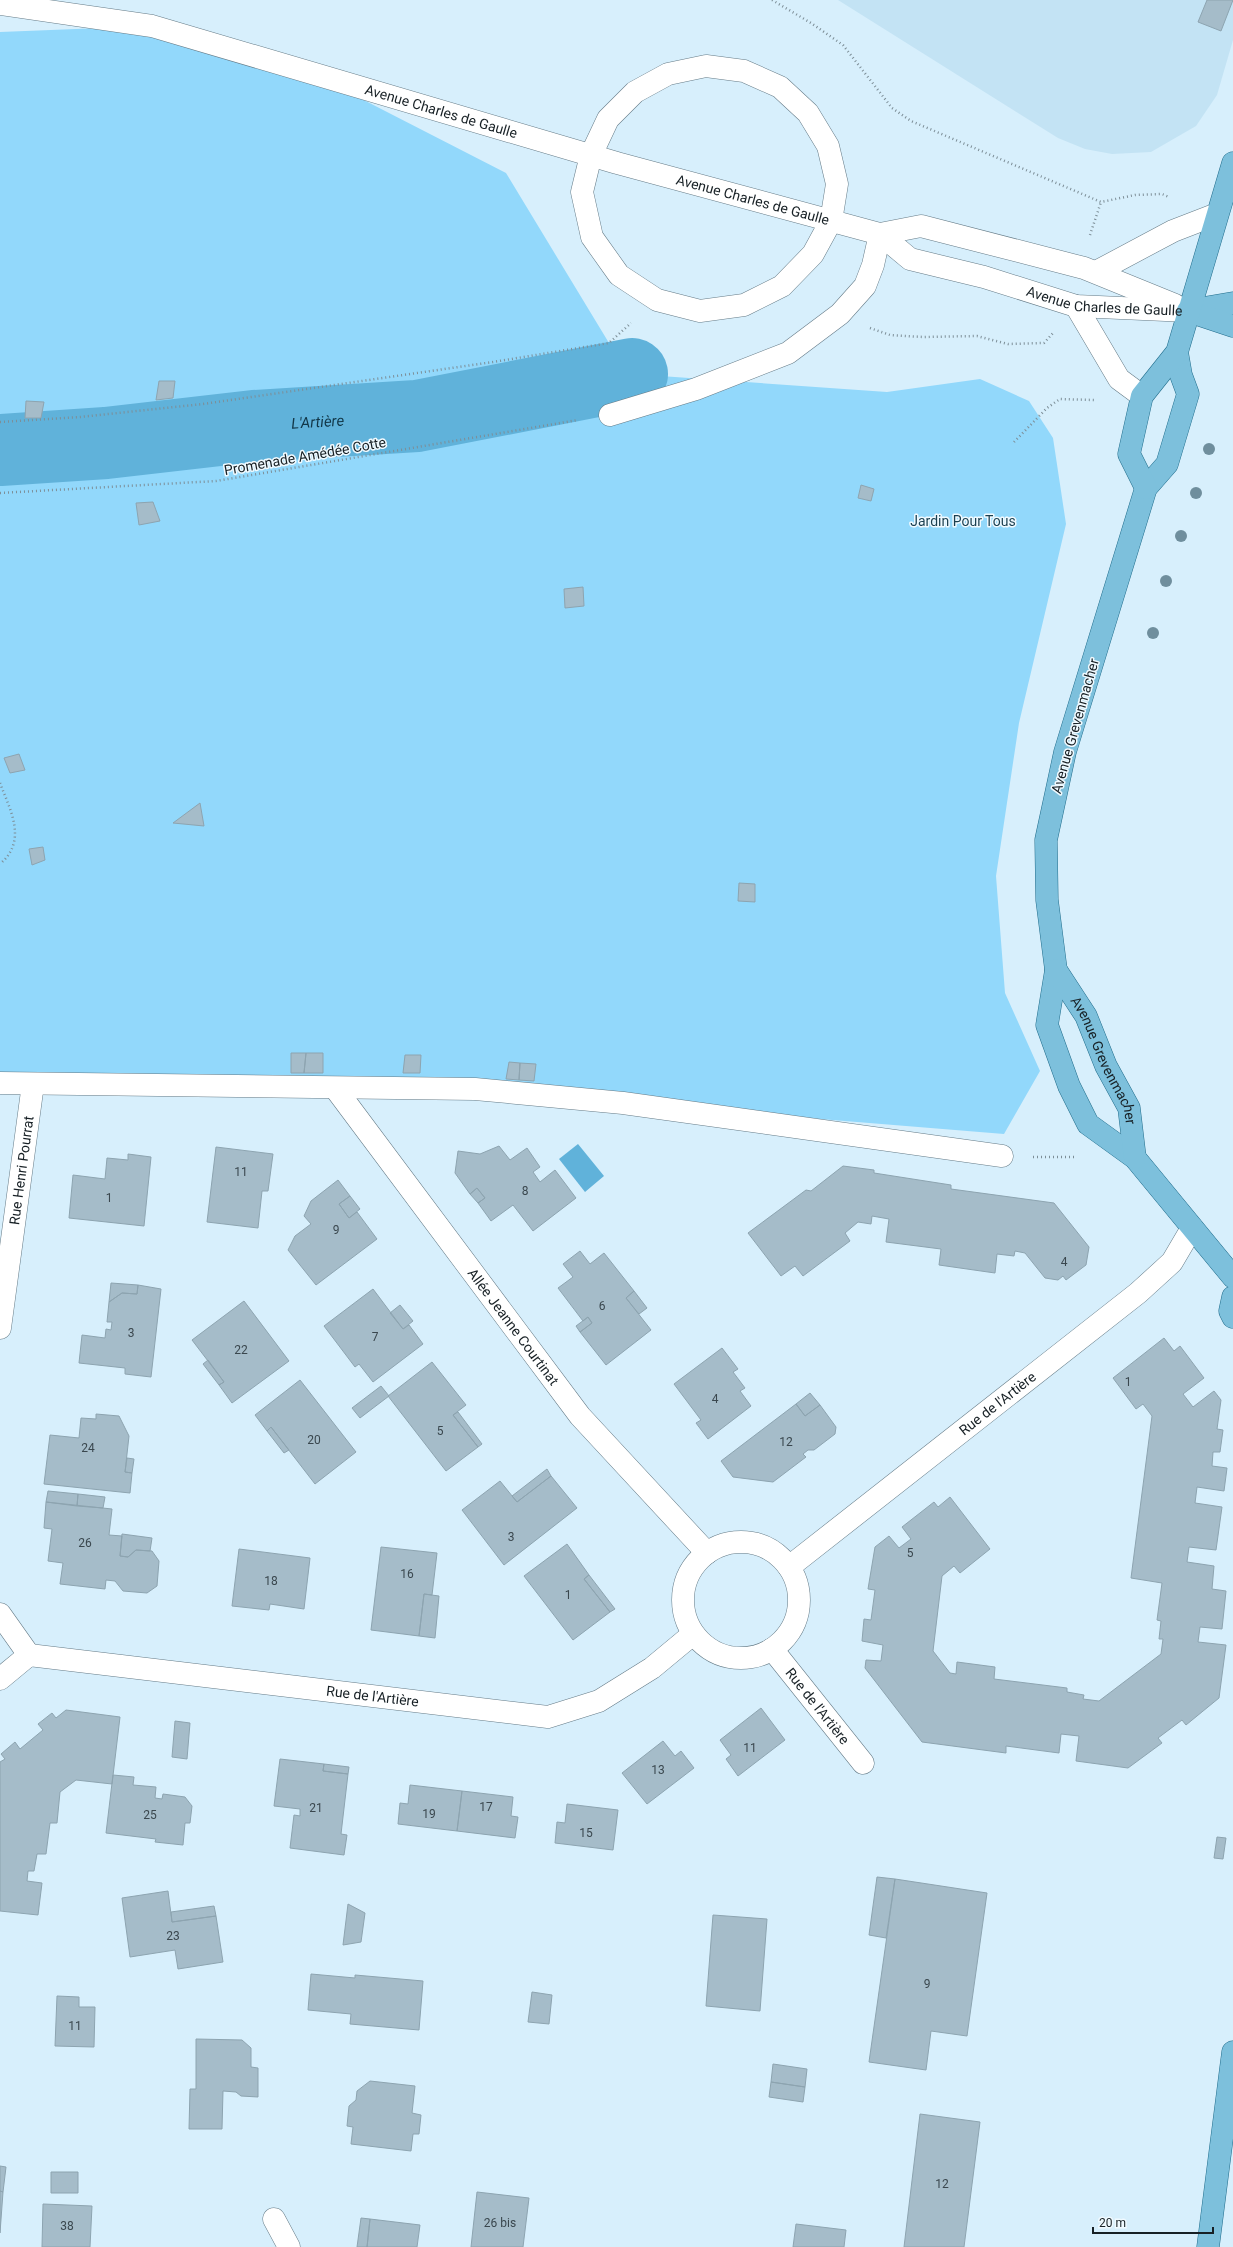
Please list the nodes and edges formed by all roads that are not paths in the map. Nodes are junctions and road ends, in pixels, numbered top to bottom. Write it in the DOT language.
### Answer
graph roads {
  1 [pos="0,4"];
  2 [pos="591,155"];
  3 [pos="1233,163"];
  4 [pos="1217,214"];
  5 [pos="831,221"];
  6 [pos="880,234"];
  7 [pos="1096,272"];
  8 [pos="1233,304"];
  9 [pos="1073,305"];
  10 [pos="1188,311"];
  11 [pos="1233,326"];
  12 [pos="1177,352"];
  13 [pos="1142,396"];
  14 [pos="610,415"];
  15 [pos="1146,488"];
  16 [pos="1056,970"];
  17 [pos="0,1083"];
  18 [pos="33,1084"];
  19 [pos="335,1088"];
  20 [pos="1002,1156"];
  21 [pos="1135,1158"];
  22 [pos="1192,1228"];
  23 [pos="1233,1277"];
  24 [pos="1233,1297"];
  25 [pos="1233,1317"];
  26 [pos="0,1328"];
  27 [pos="707,1552"];
  28 [pos="789,1567"];
  29 [pos="0,1614"];
  30 [pos="693,1634"];
  31 [pos="772,1649"];
  32 [pos="29,1655"];
  33 [pos="0,1679"];
  34 [pos="863,1763"];
  35 [pos="1233,2052"];
  36 [pos="274,2219"];
  37 [pos="289,2247"];
  38 [pos="1208,2247"];
  1 -- 2 [label="street, Avenue Charles de Gaulle"];
  2 -- 5 [label="street, Avenue Charles de Gaulle"];
  2 -- 5 [label="street"];
  2 -- 5 [label="street"];
  3 -- 4 [label="main road, Avenue Grevenmacher"];
  4 -- 7 [label="street"];
  4 -- 10 [label="main road, Avenue Grevenmacher"];
  5 -- 6 [label="street, Avenue Charles de Gaulle"];
  6 -- 7 [label="street, Avenue Charles de Gaulle"];
  6 -- 9 [label="street, Avenue Charles de Gaulle"];
  6 -- 14 [label="street"];
  7 -- 10 [label="street, Avenue Charles de Gaulle"];
  8 -- 10 [label="main road"];
  9 -- 10 [label="street, Avenue Charles de Gaulle"];
  9 -- 13 [label="street"];
  10 -- 11 [label="main road"];
  10 -- 12 [label="main road, Avenue Grevenmacher"];
  12 -- 13 [label="main road, Avenue Grevenmacher"];
  12 -- 15 [label="main road, Avenue Grevenmacher"];
  13 -- 15 [label="main road, Avenue Grevenmacher"];
  15 -- 16 [label="main road, Avenue Grevenmacher"];
  16 -- 21 [label="main road, Avenue Grevenmacher"];
  16 -- 21 [label="main road, Avenue Grevenmacher"];
  17 -- 18 [label="street"];
  18 -- 19 [label="street"];
  18 -- 26 [label="street, Rue Henri Pourrat"];
  19 -- 20 [label="street"];
  19 -- 27 [label="street, Allée Jeanne Courtinat"];
  21 -- 22 [label="main road, Avenue Grevenmacher"];
  22 -- 23 [label="main road, Avenue Grevenmacher"];
  22 -- 28 [label="street, Rue de l'Artière"];
  24 -- 25 [label="main road"];
  27 -- 28 [label="street"];
  27 -- 30 [label="street"];
  28 -- 31 [label="street"];
  29 -- 32 [label="street"];
  30 -- 31 [label="street"];
  30 -- 32 [label="street, Rue de l'Artière"];
  31 -- 34 [label="street, Rue de l'Artière"];
  32 -- 33 [label="street"];
  35 -- 38 [label="main road"];
  36 -- 37 [label="street"];
}
